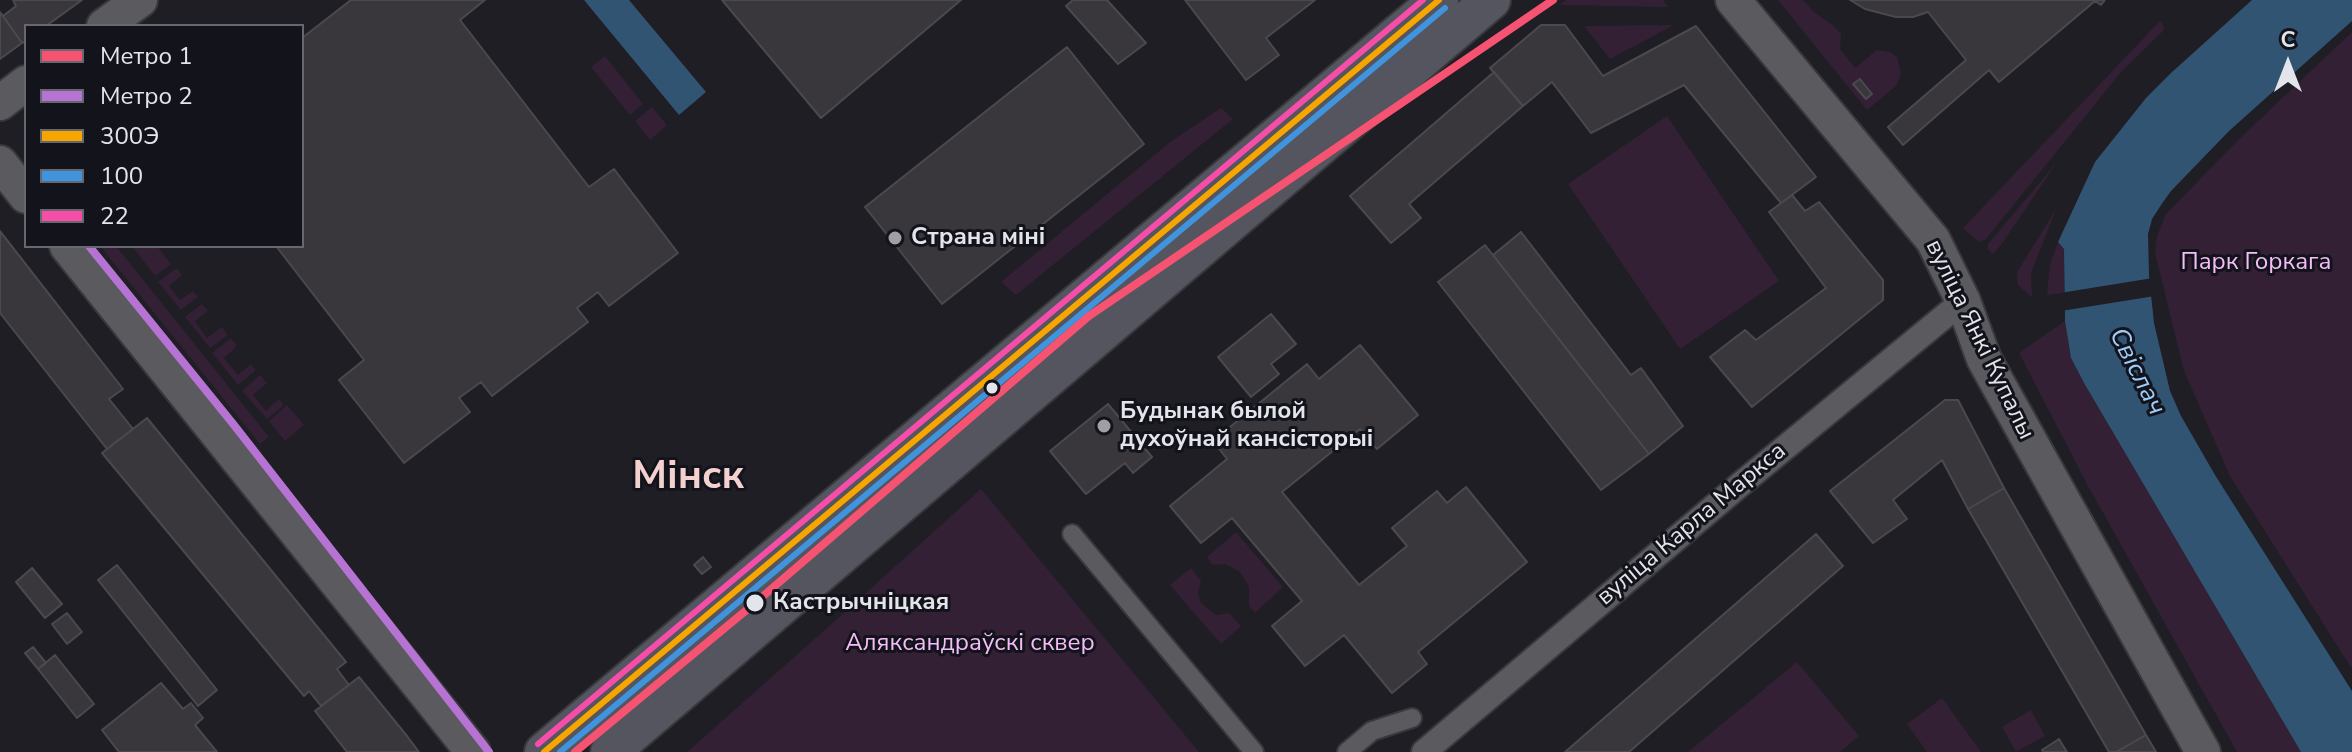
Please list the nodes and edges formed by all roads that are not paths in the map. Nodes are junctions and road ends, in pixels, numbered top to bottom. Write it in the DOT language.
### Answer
graph roads {
  1 [pos="140,0"];
  2 [pos="1439,0"];
  3 [pos="1491,0"];
  4 [pos="1733,0"];
  5 [pos="107,24"];
  6 [pos="24,85"];
  7 [pos="0,103"];
  8 [pos="0,163"];
  9 [pos="24,193"];
  10 [pos="69,248"];
  11 [pos="1963,301"];
  12 [pos="1072,534"];
  13 [pos="1412,718"];
  14 [pos="473,752"];
  15 [pos="544,752"];
  16 [pos="610,752"];
  17 [pos="1254,752"];
  18 [pos="1347,752"];
  19 [pos="1424,752"];
  20 [pos="2203,752"];
  1 -- 5 [label="main road"];
  2 -- 15 [label="main road"];
  3 -- 16 [label="main road"];
  4 -- 11 [label="main road, вуліца Янкі Купалы"];
  6 -- 7 [label="main road"];
  8 -- 9 [label="main road"];
  10 -- 14 [label="main road"];
  11 -- 19 [label="street, вуліца Карла Маркса"];
  11 -- 20 [label="main road, вуліца Янкі Купалы"];
  12 -- 17 [label="street"];
  13 -- 18 [label="street"];
}
